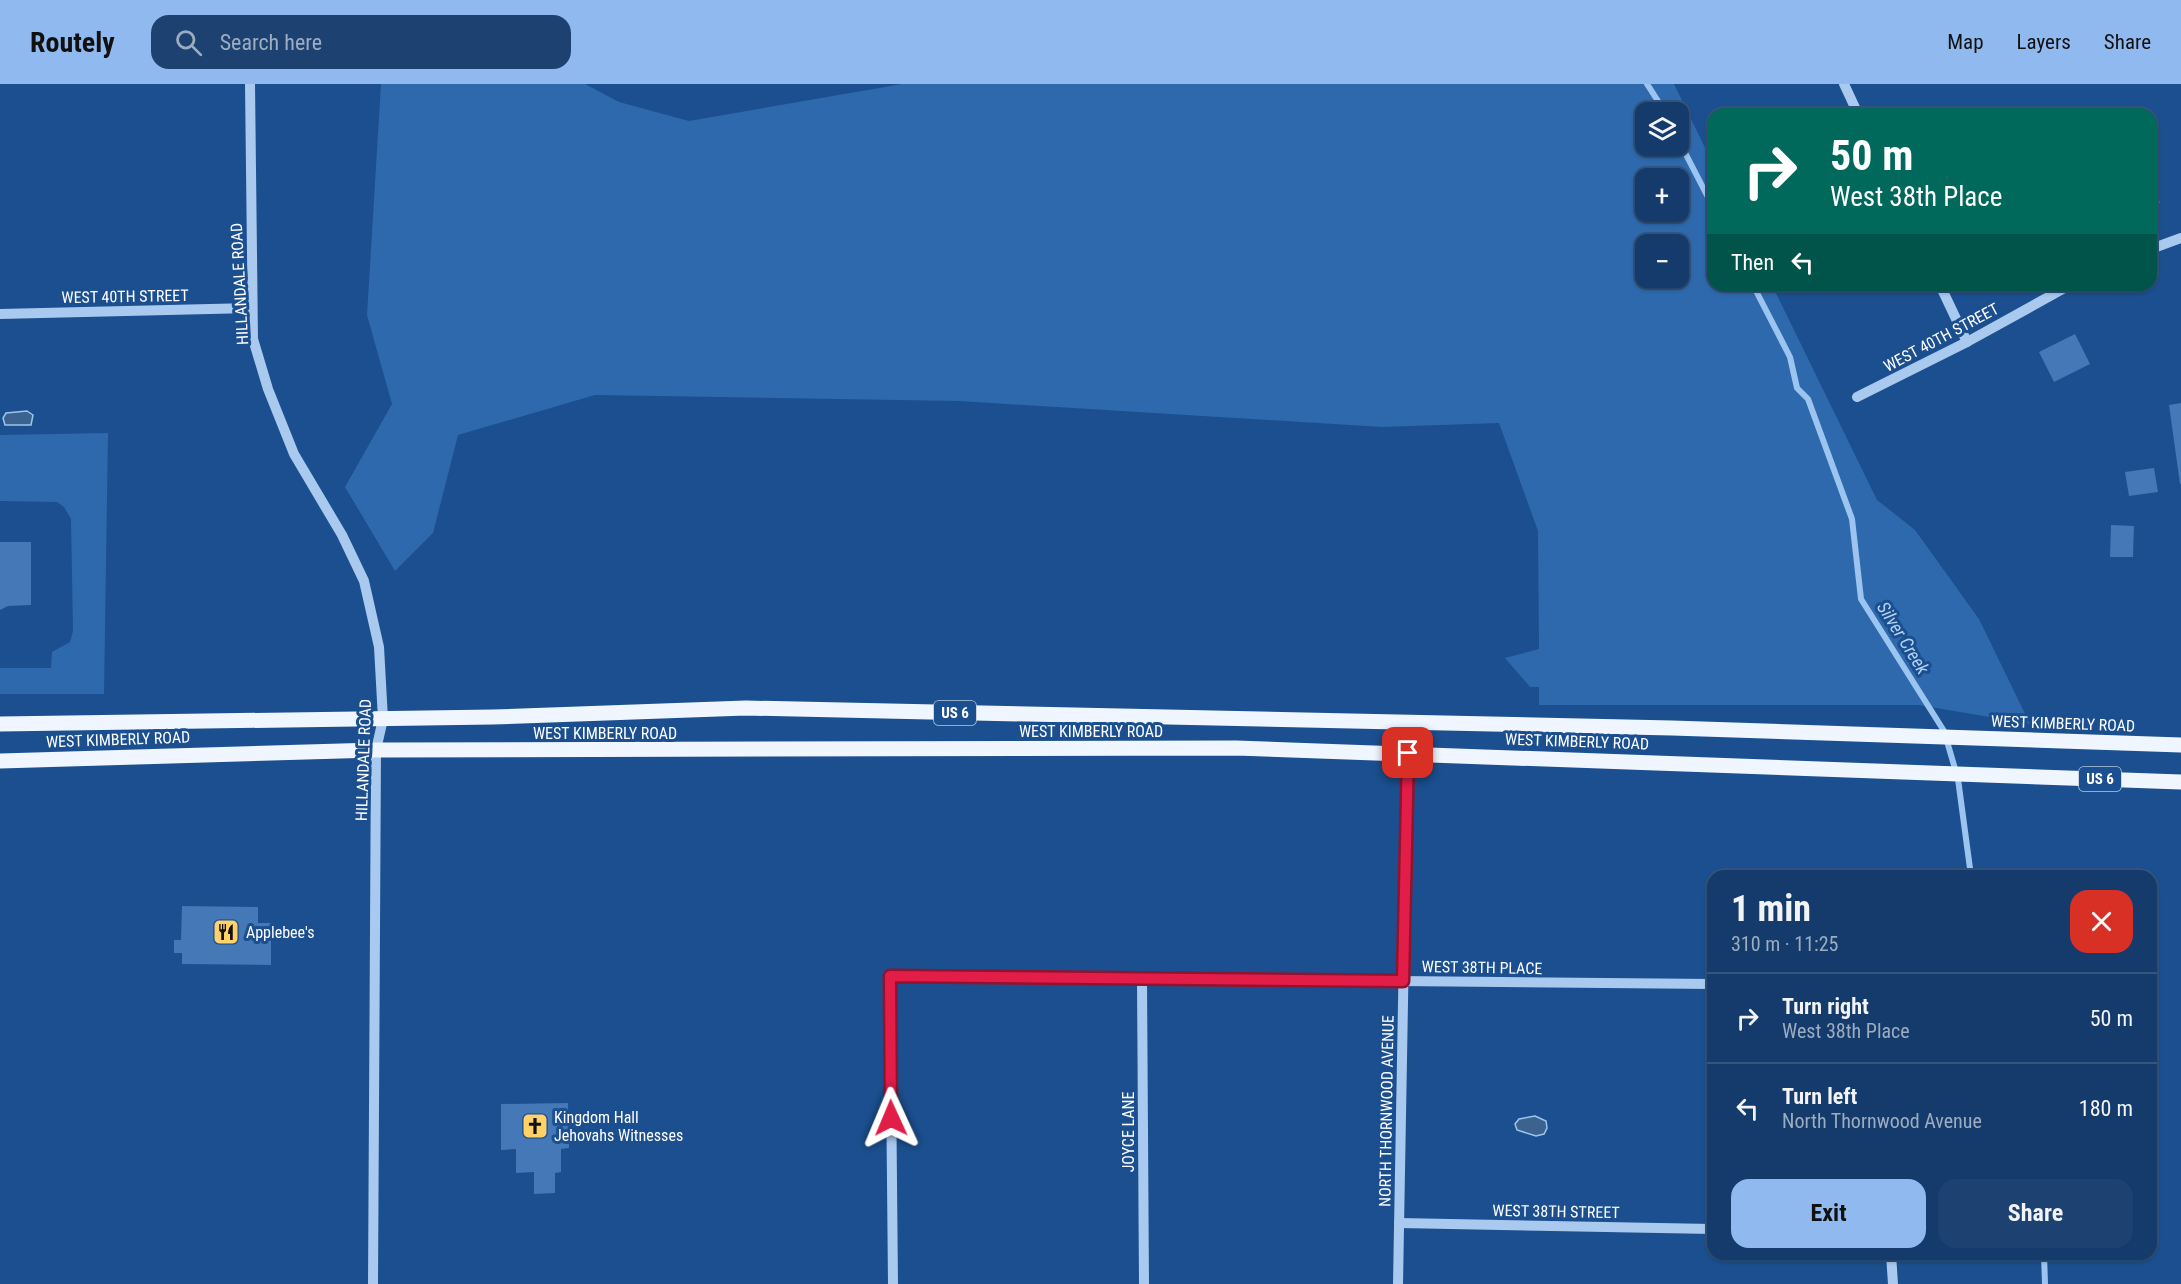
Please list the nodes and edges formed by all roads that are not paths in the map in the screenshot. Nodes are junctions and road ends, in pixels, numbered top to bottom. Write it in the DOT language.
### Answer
graph roads {
  1 [pos="250,84"];
  2 [pos="1844,84"];
  3 [pos="1855,108"];
  4 [pos="2181,237"];
  5 [pos="2157,247"];
  6 [pos="1943,291"];
  7 [pos="2059,291"];
  8 [pos="252,308"];
  9 [pos="0,314"];
  10 [pos="1967,342"];
  11 [pos="1857,397"];
  12 [pos="382,719"];
  13 [pos="1408,722"];
  14 [pos="0,724"];
  15 [pos="2181,745"];
  16 [pos="376,750"];
  17 [pos="1408,753"];
  18 [pos="0,761"];
  19 [pos="2181,782"];
  20 [pos="1142,980"];
  21 [pos="1403,981"];
  22 [pos="1707,984"];
  23 [pos="1399,1223"];
  24 [pos="1707,1228"];
  25 [pos="1892,1260"];
  26 [pos="373,1284"];
  27 [pos="893,1284"];
  28 [pos="1144,1284"];
  29 [pos="1398,1284"];
  30 [pos="1893,1284"];
  1 -- 8 [label="street, HILLANDALE ROAD"];
  2 -- 3 [label="street"];
  4 -- 5 [label="street"];
  6 -- 10 [label="street"];
  7 -- 10 [label="street, WEST 40TH STREET"];
  8 -- 9 [label="street, WEST 40TH STREET"];
  8 -- 12 [label="street, HILLANDALE ROAD"];
  10 -- 11 [label="street, WEST 40TH STREET"];
  12 -- 13 [label="main road, WEST KIMBERLY ROAD / US 6"];
  12 -- 14 [label="main road, WEST KIMBERLY ROAD / US 6"];
  12 -- 16 [label="street, HILLANDALE ROAD"];
  13 -- 15 [label="main road, WEST KIMBERLY ROAD / US 6"];
  13 -- 17 [label="street, NORTH THORNWOOD AVENUE"];
  16 -- 17 [label="main road, WEST KIMBERLY ROAD / US 6"];
  16 -- 18 [label="main road, WEST KIMBERLY ROAD / US 6"];
  16 -- 26 [label="street, HILLANDALE ROAD"];
  17 -- 19 [label="main road, WEST KIMBERLY ROAD / US 6"];
  17 -- 21 [label="street, NORTH THORNWOOD AVENUE"];
  20 -- 21 [label="street, WEST 38TH PLACE"];
  20 -- 27 [label="street, WEST 38TH PLACE"];
  20 -- 28 [label="street, JOYCE LANE"];
  21 -- 22 [label="street, WEST 38TH PLACE"];
  21 -- 23 [label="street, NORTH THORNWOOD AVENUE"];
  23 -- 24 [label="street, WEST 38TH STREET"];
  23 -- 29 [label="street, NORTH THORNWOOD AVENUE"];
  25 -- 30 [label="street"];
}
